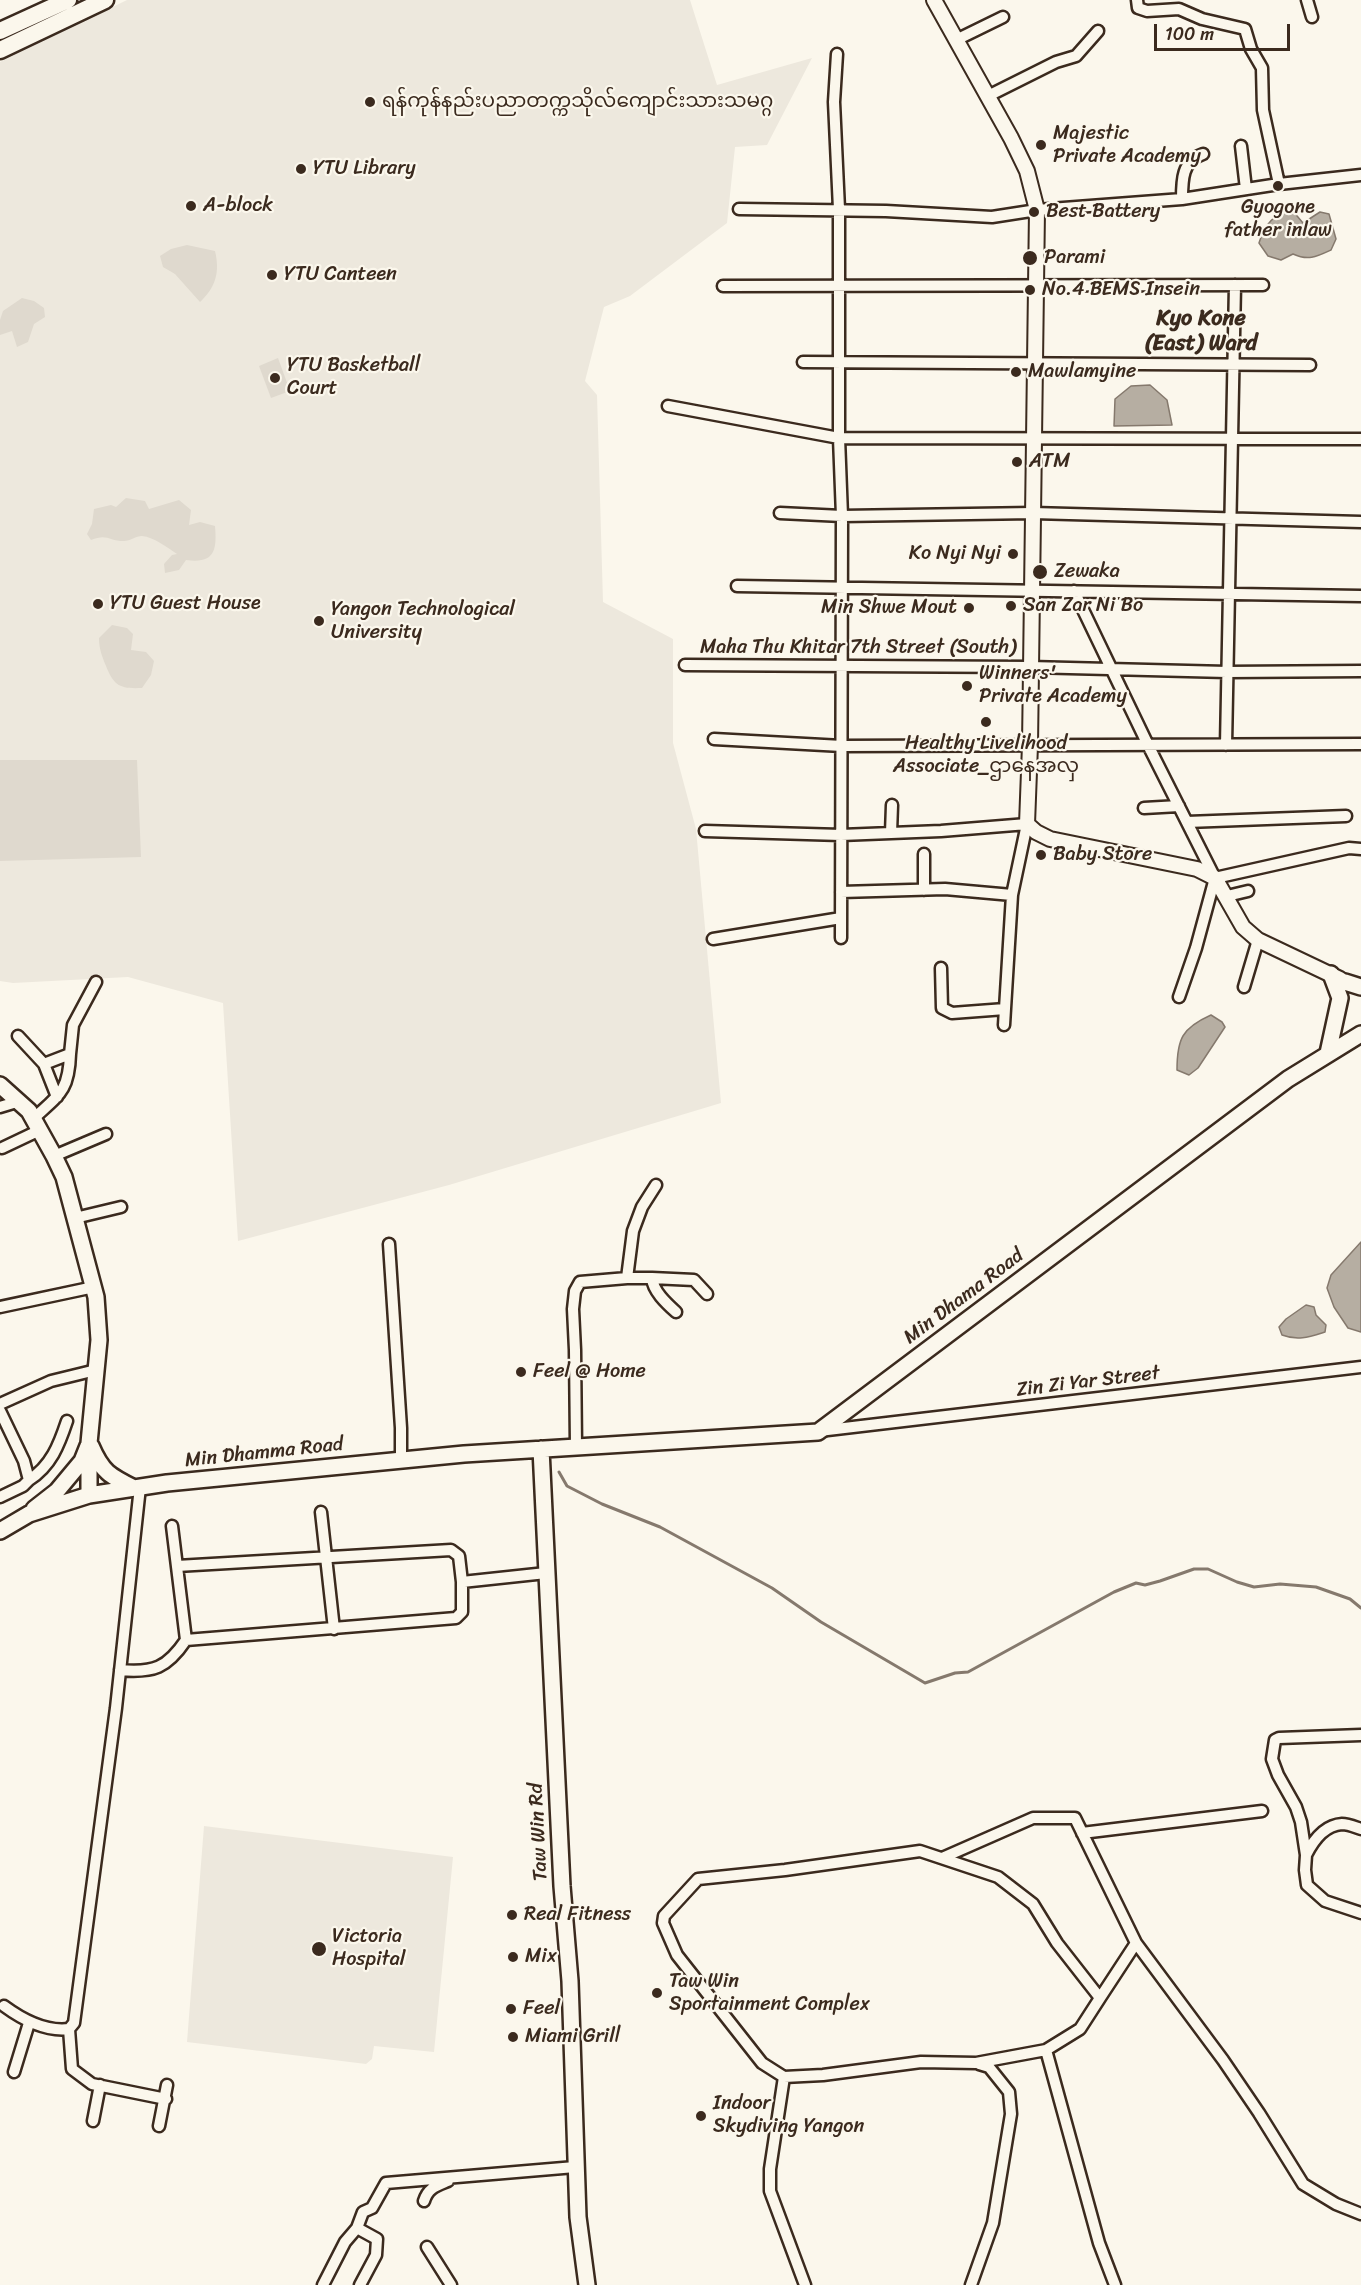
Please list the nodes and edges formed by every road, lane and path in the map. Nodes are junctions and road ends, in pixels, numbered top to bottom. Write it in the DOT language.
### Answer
graph roads {
  1 [pos="67,0"];
  2 [pos="105,0"];
  3 [pos="934,0"];
  4 [pos="1137,0"];
  5 [pos="1307,0"];
  6 [pos="1003,17"];
  7 [pos="1312,17"];
  8 [pos="0,31"];
  9 [pos="1098,31"];
  10 [pos="956,40"];
  11 [pos="0,51"];
  12 [pos="837,54"];
  13 [pos="988,96"];
  14 [pos="1240,146"];
  15 [pos="1203,154"];
  16 [pos="1361,175"];
  17 [pos="1278,184"];
  18 [pos="1246,189"];
  19 [pos="1182,199"];
  20 [pos="739,209"];
  21 [pos="839,209"];
  22 [pos="1037,210"];
  23 [pos="1036,285"];
  24 [pos="1235,285"];
  25 [pos="1263,285"];
  26 [pos="723,286"];
  27 [pos="839,286"];
  28 [pos="803,362"];
  29 [pos="839,362"];
  30 [pos="1035,362"];
  31 [pos="1234,365"];
  32 [pos="1310,365"];
  33 [pos="668,406"];
  34 [pos="839,438"];
  35 [pos="1034,438"];
  36 [pos="1361,439"];
  37 [pos="1232,440"];
  38 [pos="780,513"];
  39 [pos="1033,513"];
  40 [pos="842,516"];
  41 [pos="1230,518"];
  42 [pos="1361,522"];
  43 [pos="737,586"];
  44 [pos="841,588"];
  45 [pos="1032,591"];
  46 [pos="1074,591"];
  47 [pos="1229,594"];
  48 [pos="1361,596"];
  49 [pos="685,665"];
  50 [pos="841,667"];
  51 [pos="1030,667"];
  52 [pos="1112,668"];
  53 [pos="1361,671"];
  54 [pos="1227,672"];
  55 [pos="714,739"];
  56 [pos="1361,744"];
  57 [pos="1030,745"];
  58 [pos="1148,745"];
  59 [pos="1226,745"];
  60 [pos="842,746"];
  61 [pos="892,805"];
  62 [pos="1179,806"];
  63 [pos="1144,808"];
  64 [pos="1346,816"];
  65 [pos="1187,822"];
  66 [pos="1027,824"];
  67 [pos="705,831"];
  68 [pos="891,833"];
  69 [pos="841,835"];
  70 [pos="1361,849"];
  71 [pos="924,854"];
  72 [pos="1215,878"];
  73 [pos="924,890"];
  74 [pos="1248,891"];
  75 [pos="841,892"];
  76 [pos="1012,895"];
  77 [pos="1227,896"];
  78 [pos="841,918"];
  79 [pos="841,938"];
  80 [pos="712,939"];
  81 [pos="1258,940"];
  82 [pos="941,968"];
  83 [pos="1331,974"];
  84 [pos="96,982"];
  85 [pos="1345,982"];
  86 [pos="1244,987"];
  87 [pos="1361,987"];
  88 [pos="1361,994"];
  89 [pos="1179,997"];
  90 [pos="1005,1009"];
  91 [pos="1004,1025"];
  92 [pos="1361,1034"];
  93 [pos="18,1036"];
  94 [pos="1328,1053"];
  95 [pos="70,1054"];
  96 [pos="44,1064"];
  97 [pos="0,1085"];
  98 [pos="57,1096"];
  99 [pos="20,1101"];
  100 [pos="0,1107"];
  101 [pos="37,1124"];
  102 [pos="105,1134"];
  103 [pos="2,1148"];
  104 [pos="54,1156"];
  105 [pos="656,1185"];
  106 [pos="121,1207"];
  107 [pos="75,1218"];
  108 [pos="389,1244"];
  109 [pos="627,1278"];
  110 [pos="652,1278"];
  111 [pos="94,1287"];
  112 [pos="707,1294"];
  113 [pos="0,1307"];
  114 [pos="676,1312"];
  115 [pos="1361,1367"];
  116 [pos="96,1370"];
  117 [pos="0,1404"];
  118 [pos="0,1411"];
  119 [pos="67,1421"];
  120 [pos="819,1432"];
  121 [pos="89,1443"];
  122 [pos="576,1446"];
  123 [pos="541,1449"];
  124 [pos="401,1460"];
  125 [pos="29,1480"];
  126 [pos="137,1488"];
  127 [pos="89,1495"];
  128 [pos="0,1497"];
  129 [pos="321,1512"];
  130 [pos="30,1514"];
  131 [pos="172,1526"];
  132 [pos="0,1531"];
  133 [pos="327,1559"];
  134 [pos="177,1566"];
  135 [pos="546,1573"];
  136 [pos="462,1582"];
  137 [pos="334,1629"];
  138 [pos="186,1640"];
  139 [pos="120,1670"];
  140 [pos="1361,1735"];
  141 [pos="1262,1810"];
  142 [pos="1361,1829"];
  143 [pos="1082,1833"];
  144 [pos="1306,1855"];
  145 [pos="942,1858"];
  146 [pos="1361,1913"];
  147 [pos="1136,1943"];
  148 [pos="1100,1998"];
  149 [pos="3,2006"];
  150 [pos="29,2023"];
  151 [pos="69,2029"];
  152 [pos="1046,2050"];
  153 [pos="976,2063"];
  154 [pos="14,2072"];
  155 [pos="784,2077"];
  156 [pos="100,2085"];
  157 [pos="167,2085"];
  158 [pos="166,2099"];
  159 [pos="93,2121"];
  160 [pos="159,2126"];
  161 [pos="575,2167"];
  162 [pos="456,2177"];
  163 [pos="424,2201"];
  164 [pos="1361,2214"];
  165 [pos="357,2228"];
  166 [pos="427,2247"];
  167 [pos="322,2285"];
  168 [pos="360,2285"];
  169 [pos="452,2285"];
  170 [pos="587,2285"];
  171 [pos="805,2285"];
  172 [pos="971,2285"];
  173 [pos="1115,2285"];
  1 -- 8 [label="main road"];
  2 -- 11 [label="main road"];
  3 -- 10 [label="street"];
  4 -- 17 [label="street"];
  5 -- 7 [label="street"];
  6 -- 10 [label="street"];
  9 -- 13 [label="street"];
  10 -- 13 [label="street"];
  12 -- 21 [label="street"];
  13 -- 22 [label="street"];
  14 -- 18 [label="street"];
  15 -- 19 [label="street"];
  16 -- 17 [label="street"];
  17 -- 18 [label="street"];
  18 -- 19 [label="street"];
  19 -- 22 [label="street"];
  20 -- 21 [label="street"];
  21 -- 22 [label="street"];
  21 -- 27 [label="street"];
  22 -- 23 [label="street"];
  23 -- 24 [label="street"];
  23 -- 27 [label="street"];
  23 -- 30 [label="street"];
  24 -- 25 [label="street"];
  24 -- 31 [label="street"];
  26 -- 27 [label="street"];
  27 -- 29 [label="street"];
  28 -- 29 [label="street"];
  29 -- 30 [label="street"];
  29 -- 34 [label="street"];
  30 -- 31 [label="street"];
  30 -- 35 [label="street"];
  31 -- 32 [label="street"];
  31 -- 37 [label="street"];
  33 -- 34 [label="street"];
  34 -- 35 [label="street"];
  34 -- 40 [label="street"];
  35 -- 37 [label="street"];
  35 -- 39 [label="street"];
  36 -- 37 [label="street"];
  37 -- 41 [label="street"];
  38 -- 40 [label="street"];
  39 -- 40 [label="street"];
  39 -- 41 [label="street"];
  39 -- 45 [label="street"];
  40 -- 44 [label="street"];
  41 -- 42 [label="street"];
  41 -- 47 [label="street"];
  43 -- 44 [label="street"];
  44 -- 45 [label="street"];
  44 -- 50 [label="street"];
  45 -- 46 [label="street"];
  45 -- 51 [label="street"];
  46 -- 47 [label="street"];
  46 -- 52 [label="street"];
  47 -- 48 [label="street"];
  47 -- 54 [label="street"];
  49 -- 50 [label="street, Maha Thu Khitar 7th Street (South)"];
  50 -- 51 [label="street, Maha Thu Khitar 7th Street (South)"];
  50 -- 60 [label="street"];
  51 -- 52 [label="street, Maha Thu Khitar 7th Street (South)"];
  51 -- 57 [label="street"];
  52 -- 54 [label="street, Maha Thu Khitar 7th Street (South)"];
  52 -- 58 [label="street"];
  53 -- 54 [label="street, Maha Thu Khitar 7th Street (South)"];
  54 -- 59 [label="street"];
  55 -- 60 [label="street"];
  56 -- 59 [label="street"];
  57 -- 58 [label="street"];
  57 -- 60 [label="street"];
  57 -- 66 [label="street"];
  58 -- 59 [label="street"];
  58 -- 62 [label="street"];
  60 -- 69 [label="street"];
  61 -- 68 [label="street"];
  62 -- 63 [label="street"];
  62 -- 65 [label="street"];
  64 -- 65 [label="street"];
  65 -- 72 [label="street"];
  66 -- 68 [label="street"];
  66 -- 72 [label="street"];
  66 -- 76 [label="street"];
  67 -- 69 [label="street"];
  68 -- 69 [label="street"];
  69 -- 75 [label="street"];
  70 -- 72 [label="street"];
  71 -- 73 [label="street"];
  72 -- 77 [label="street"];
  72 -- 89 [label="street"];
  73 -- 75 [label="street"];
  73 -- 76 [label="street"];
  74 -- 77 [label="street"];
  75 -- 78 [label="street"];
  76 -- 90 [label="street"];
  77 -- 81 [label="street"];
  78 -- 79 [label="street"];
  78 -- 80 [label="street"];
  81 -- 83 [label="street"];
  81 -- 86 [label="street"];
  82 -- 90 [label="street"];
  83 -- 85 [label="street"];
  83 -- 94 [label="main road"];
  84 -- 95 [label="street"];
  85 -- 87 [label="main road"];
  85 -- 88 [label="street"];
  90 -- 91 [label="street"];
  92 -- 94 [label="main road, Min Dhama Road"];
  93 -- 96 [label="street"];
  94 -- 120 [label="main road, Min Dhama Road"];
  95 -- 96 [label="street"];
  95 -- 98 [label="street"];
  96 -- 98 [label="street"];
  97 -- 99 [label="main road"];
  98 -- 101 [label="street"];
  99 -- 100 [label="street"];
  99 -- 101 [label="main road"];
  101 -- 103 [label="street"];
  101 -- 104 [label="main road"];
  102 -- 104 [label="street"];
  104 -- 107 [label="main road"];
  105 -- 109 [label="street"];
  106 -- 107 [label="street"];
  107 -- 111 [label="main road"];
  108 -- 124 [label="street"];
  109 -- 110 [label="street"];
  109 -- 122 [label="street"];
  110 -- 112 [label="street"];
  110 -- 114 [label="street"];
  111 -- 113 [label="street"];
  111 -- 116 [label="main road"];
  115 -- 120 [label="street, Zin Zi Yar Street"];
  116 -- 117 [label="street"];
  116 -- 121 [label="main road"];
  118 -- 125 [label="street"];
  119 -- 125 [label="street"];
  120 -- 122 [label="main road"];
  121 -- 126 [label="main road"];
  121 -- 127 [label="main road"];
  121 -- 130 [label="main road"];
  122 -- 123 [label="main road"];
  123 -- 124 [label="main road, Min Dhamma Road"];
  123 -- 135 [label="main road, Taw Win Rd"];
  124 -- 126 [label="main road, Min Dhamma Road"];
  125 -- 128 [label="street"];
  126 -- 127 [label="main road, Min Dhamma Road"];
  126 -- 139 [label="street"];
  127 -- 130 [label="main road, Min Dhamma Road"];
  129 -- 133 [label="street"];
  130 -- 132 [label="main road, Min Dhamma Road"];
  131 -- 134 [label="street"];
  133 -- 134 [label="street"];
  133 -- 136 [label="street"];
  133 -- 137 [label="street"];
  134 -- 138 [label="street"];
  135 -- 136 [label="street"];
  135 -- 161 [label="main road, Taw Win Rd"];
  136 -- 137 [label="street"];
  137 -- 138 [label="street"];
  138 -- 139 [label="street"];
  139 -- 151 [label="street"];
  140 -- 144 [label="street"];
  141 -- 143 [label="street"];
  142 -- 144 [label="street"];
  143 -- 145 [label="street"];
  143 -- 147 [label="street"];
  144 -- 146 [label="street"];
  145 -- 148 [label="street"];
  145 -- 155 [label="street"];
  147 -- 148 [label="street"];
  147 -- 164 [label="street"];
  148 -- 152 [label="street"];
  149 -- 150 [label="street"];
  150 -- 151 [label="street"];
  150 -- 154 [label="street"];
  151 -- 156 [label="street"];
  152 -- 153 [label="street"];
  152 -- 173 [label="street"];
  153 -- 155 [label="street"];
  153 -- 172 [label="street"];
  155 -- 171 [label="street"];
  156 -- 158 [label="street"];
  156 -- 159 [label="street"];
  157 -- 158 [label="street"];
  158 -- 160 [label="street"];
  161 -- 162 [label="street"];
  161 -- 170 [label="main road, Taw Win Rd"];
  162 -- 163 [label="street"];
  162 -- 165 [label="street"];
  165 -- 167 [label="street"];
  165 -- 168 [label="street"];
  166 -- 169 [label="street"];
}
